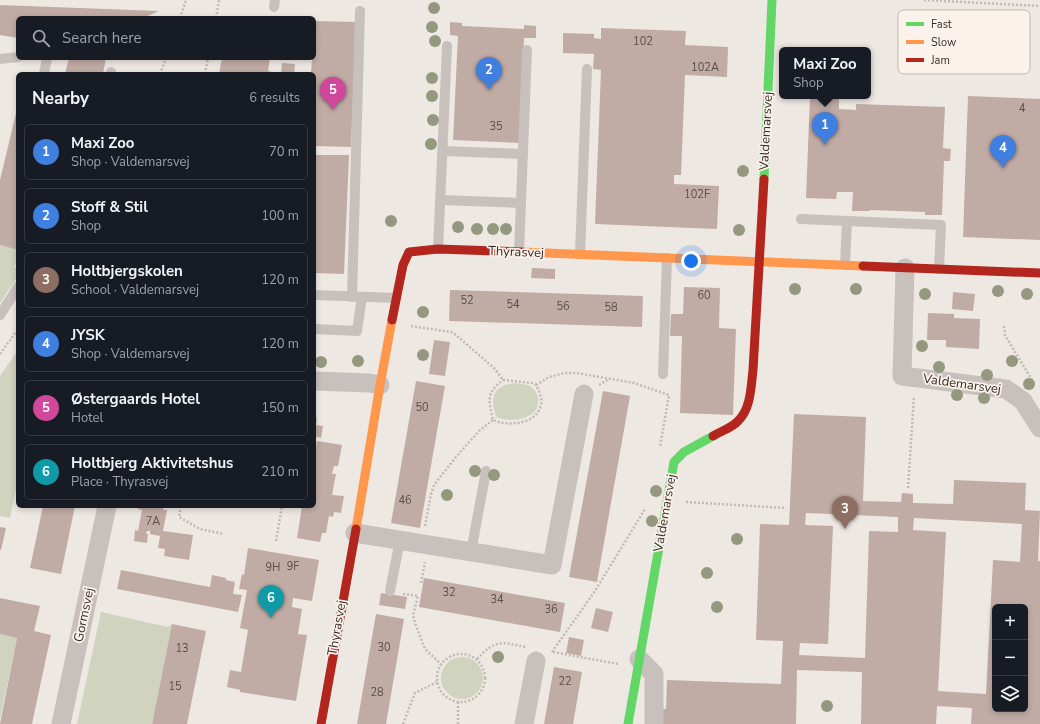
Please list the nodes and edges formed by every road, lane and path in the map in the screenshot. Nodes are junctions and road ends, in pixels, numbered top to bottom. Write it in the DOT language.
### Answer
graph roads {
  1 [pos="186,0"];
  2 [pos="219,0"];
  3 [pos="772,0"];
  4 [pos="924,0"];
  5 [pos="1040,6"];
  6 [pos="360,11"];
  7 [pos="181,16"];
  8 [pos="216,16"];
  9 [pos="447,46"];
  10 [pos="527,50"];
  11 [pos="16,57"];
  12 [pos="0,59"];
  13 [pos="47,60"];
  14 [pos="165,60"];
  15 [pos="208,60"];
  16 [pos="587,69"];
  17 [pos="44,72"];
  18 [pos="161,72"];
  19 [pos="205,72"];
  20 [pos="443,151"];
  21 [pos="523,154"];
  22 [pos="441,200"];
  23 [pos="521,203"];
  24 [pos="801,219"];
  25 [pos="847,221"];
  26 [pos="438,249"];
  27 [pos="519,252"];
  28 [pos="580,254"];
  29 [pos="667,258"];
  30 [pos="760,261"];
  31 [pos="845,265"];
  32 [pos="905,268"];
  33 [pos="939,269"];
  34 [pos="1040,273"];
  35 [pos="16,290"];
  36 [pos="316,295"];
  37 [pos="357,297"];
  38 [pos="396,298"];
  39 [pos="0,315"];
  40 [pos="392,323"];
  41 [pos="1004,326"];
  42 [pos="316,329"];
  43 [pos="16,332"];
  44 [pos="0,354"];
  45 [pos="663,374"];
  46 [pos="915,378"];
  47 [pos="503,380"];
  48 [pos="316,381"];
  49 [pos="380,385"];
  50 [pos="536,385"];
  51 [pos="1036,388"];
  52 [pos="584,394"];
  53 [pos="493,420"];
  54 [pos="1040,428"];
  55 [pos="658,454"];
  56 [pos="486,471"];
  57 [pos="908,488"];
  58 [pos="650,499"];
  59 [pos="667,501"];
  60 [pos="107,508"];
  61 [pos="181,508"];
  62 [pos="282,508"];
  63 [pos="786,508"];
  64 [pos="648,514"];
  65 [pos="355,533"];
  66 [pos="224,534"];
  67 [pos="400,540"];
  68 [pos="276,541"];
  69 [pos="422,544"];
  70 [pos="471,552"];
  71 [pos="390,592"];
  72 [pos="418,596"];
  73 [pos="543,659"];
  74 [pos="639,659"];
  75 [pos="441,664"];
  76 [pos="437,682"];
  77 [pos="458,702"];
  78 [pos="61,724"];
  79 [pos="321,724"];
  80 [pos="403,724"];
  81 [pos="458,724"];
  82 [pos="524,724"];
  83 [pos="628,724"];
  84 [pos="654,724"];
  1 -- 7 [label="path"];
  2 -- 8 [label="path"];
  3 -- 30 [label="street, Valdemarsvej"];
  4 -- 5 [label="path"];
  6 -- 37 [label="lane"];
  9 -- 20 [label="lane"];
  10 -- 21 [label="lane"];
  11 -- 12 [label="lane"];
  13 -- 17 [label="lane"];
  14 -- 18 [label="path"];
  15 -- 19 [label="path"];
  16 -- 28 [label="lane"];
  20 -- 21 [label="lane"];
  20 -- 22 [label="lane"];
  21 -- 23 [label="lane"];
  22 -- 23 [label="lane"];
  22 -- 26 [label="lane"];
  23 -- 27 [label="lane"];
  24 -- 25 [label="lane"];
  25 -- 31 [label="lane"];
  25 -- 33 [label="lane"];
  26 -- 27 [label="street, Thyrasvej"];
  26 -- 38 [label="street, Thyrasvej"];
  27 -- 28 [label="street, Thyrasvej"];
  28 -- 29 [label="street, Thyrasvej"];
  29 -- 30 [label="street, Thyrasvej"];
  29 -- 45 [label="lane"];
  30 -- 31 [label="street"];
  30 -- 59 [label="street, Valdemarsvej"];
  31 -- 32 [label="street"];
  32 -- 33 [label="street"];
  32 -- 46 [label="street, Valdemarsvej"];
  33 -- 34 [label="street"];
  35 -- 39 [label="lane"];
  36 -- 37 [label="lane"];
  37 -- 38 [label="lane"];
  37 -- 42 [label="lane"];
  38 -- 40 [label="street, Thyrasvej"];
  40 -- 47 [label="path"];
  40 -- 49 [label="street, Thyrasvej"];
  41 -- 51 [label="path"];
  43 -- 44 [label="path"];
  46 -- 54 [label="street, Valdemarsvej"];
  46 -- 57 [label="path"];
  47 -- 50 [label="path"];
  47 -- 53 [label="path"];
  48 -- 49 [label="street"];
  49 -- 65 [label="street, Thyrasvej"];
  50 -- 53 [label="path"];
  50 -- 55 [label="path"];
  52 -- 70 [label="street"];
  53 -- 69 [label="path"];
  56 -- 70 [label="lane"];
  58 -- 59 [label="path"];
  58 -- 64 [label="path"];
  58 -- 73 [label="path"];
  59 -- 63 [label="path"];
  59 -- 74 [label="street, Valdemarsvej"];
  60 -- 78 [label="street, Gormsvej"];
  61 -- 66 [label="path"];
  62 -- 68 [label="path"];
  65 -- 67 [label="street"];
  65 -- 79 [label="street, Thyrasvej"];
  67 -- 69 [label="street"];
  67 -- 71 [label="lane"];
  69 -- 70 [label="street"];
  72 -- 75 [label="path"];
  73 -- 82 [label="street"];
  74 -- 83 [label="street, Valdemarsvej"];
  74 -- 84 [label="street"];
  75 -- 76 [label="path"];
  75 -- 77 [label="path"];
  76 -- 77 [label="path"];
  76 -- 80 [label="path"];
  77 -- 81 [label="path"];
}
